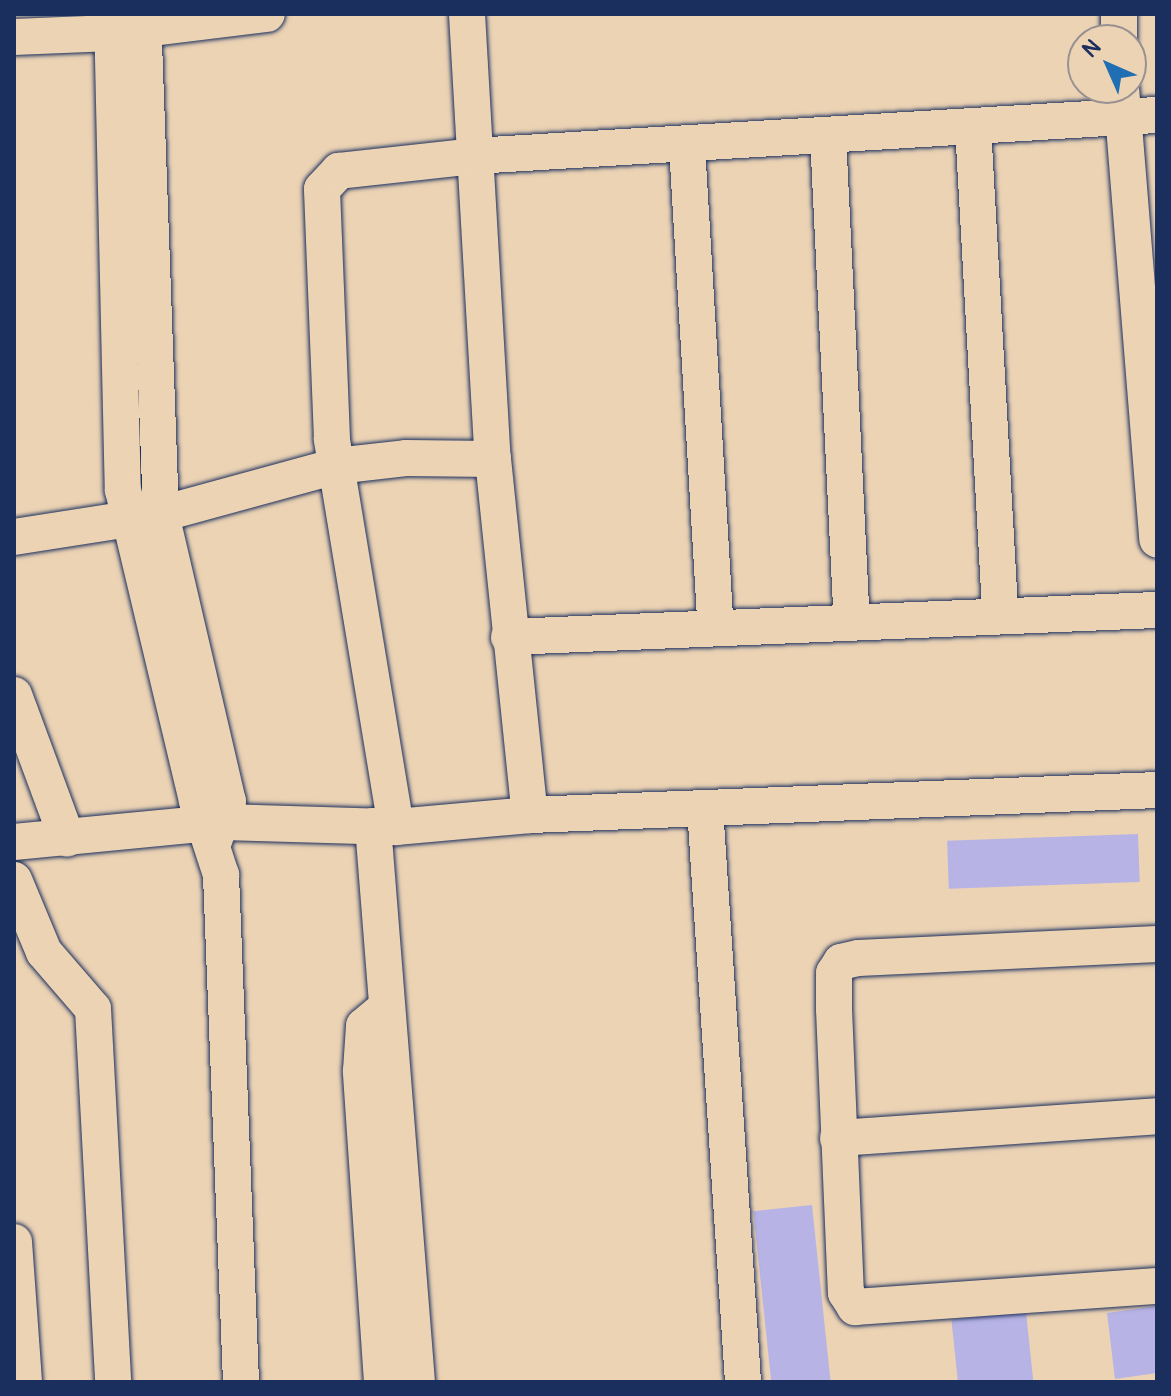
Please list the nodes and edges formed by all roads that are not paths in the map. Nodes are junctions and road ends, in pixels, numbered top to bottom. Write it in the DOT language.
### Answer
graph roads {
  1 [pos="267,14"];
  2 [pos="467,14"];
  3 [pos="127,22"];
  4 [pos="14,37"];
  5 [pos="1133,107"];
  6 [pos="973,126"];
  7 [pos="828,136"];
  8 [pos="687,146"];
  9 [pos="474,156"];
  10 [pos="493,459"];
  11 [pos="336,466"];
  12 [pos="145,517"];
  13 [pos="14,537"];
  14 [pos="1157,540"];
  15 [pos="1157,610"];
  16 [pos="1000,616"];
  17 [pos="852,622"];
  18 [pos="716,628"];
  19 [pos="509,637"];
  20 [pos="14,695"];
  21 [pos="1157,790"];
  22 [pos="705,808"];
  23 [pos="530,815"];
  24 [pos="384,826"];
  25 [pos="213,829"];
  26 [pos="67,838"];
  27 [pos="14,842"];
  28 [pos="14,880"];
  29 [pos="1157,944"];
  30 [pos="387,1007"];
  31 [pos="1157,1116"];
  32 [pos="838,1138"];
  33 [pos="14,1242"];
  34 [pos="1157,1286"];
  35 [pos="21,1380"];
  36 [pos="113,1382"];
  37 [pos="241,1382"];
  38 [pos="382,1382"];
  39 [pos="417,1382"];
  40 [pos="743,1382"];
  1 -- 3 [label="street"];
  2 -- 9 [label="street"];
  3 -- 4 [label="street"];
  3 -- 12 [label="street"];
  5 -- 6 [label="street"];
  5 -- 14 [label="street"];
  6 -- 7 [label="street"];
  6 -- 16 [label="street"];
  7 -- 8 [label="street"];
  7 -- 17 [label="street"];
  8 -- 9 [label="street"];
  8 -- 18 [label="street"];
  9 -- 10 [label="street"];
  9 -- 11 [label="street"];
  10 -- 11 [label="street"];
  10 -- 19 [label="street"];
  11 -- 12 [label="street"];
  11 -- 24 [label="street"];
  12 -- 13 [label="street"];
  12 -- 25 [label="street"];
  15 -- 16 [label="street"];
  16 -- 17 [label="street"];
  17 -- 18 [label="street"];
  18 -- 19 [label="street"];
  19 -- 23 [label="street"];
  20 -- 26 [label="street"];
  21 -- 22 [label="street"];
  22 -- 23 [label="street"];
  22 -- 40 [label="street"];
  23 -- 24 [label="street"];
  24 -- 25 [label="street"];
  24 -- 30 [label="street"];
  25 -- 26 [label="street"];
  25 -- 37 [label="street"];
  26 -- 27 [label="street"];
  28 -- 36 [label="street"];
  29 -- 32 [label="street"];
  30 -- 38 [label="street"];
  30 -- 39 [label="street"];
  31 -- 32 [label="street"];
  32 -- 34 [label="street"];
  33 -- 35 [label="street"];
}
